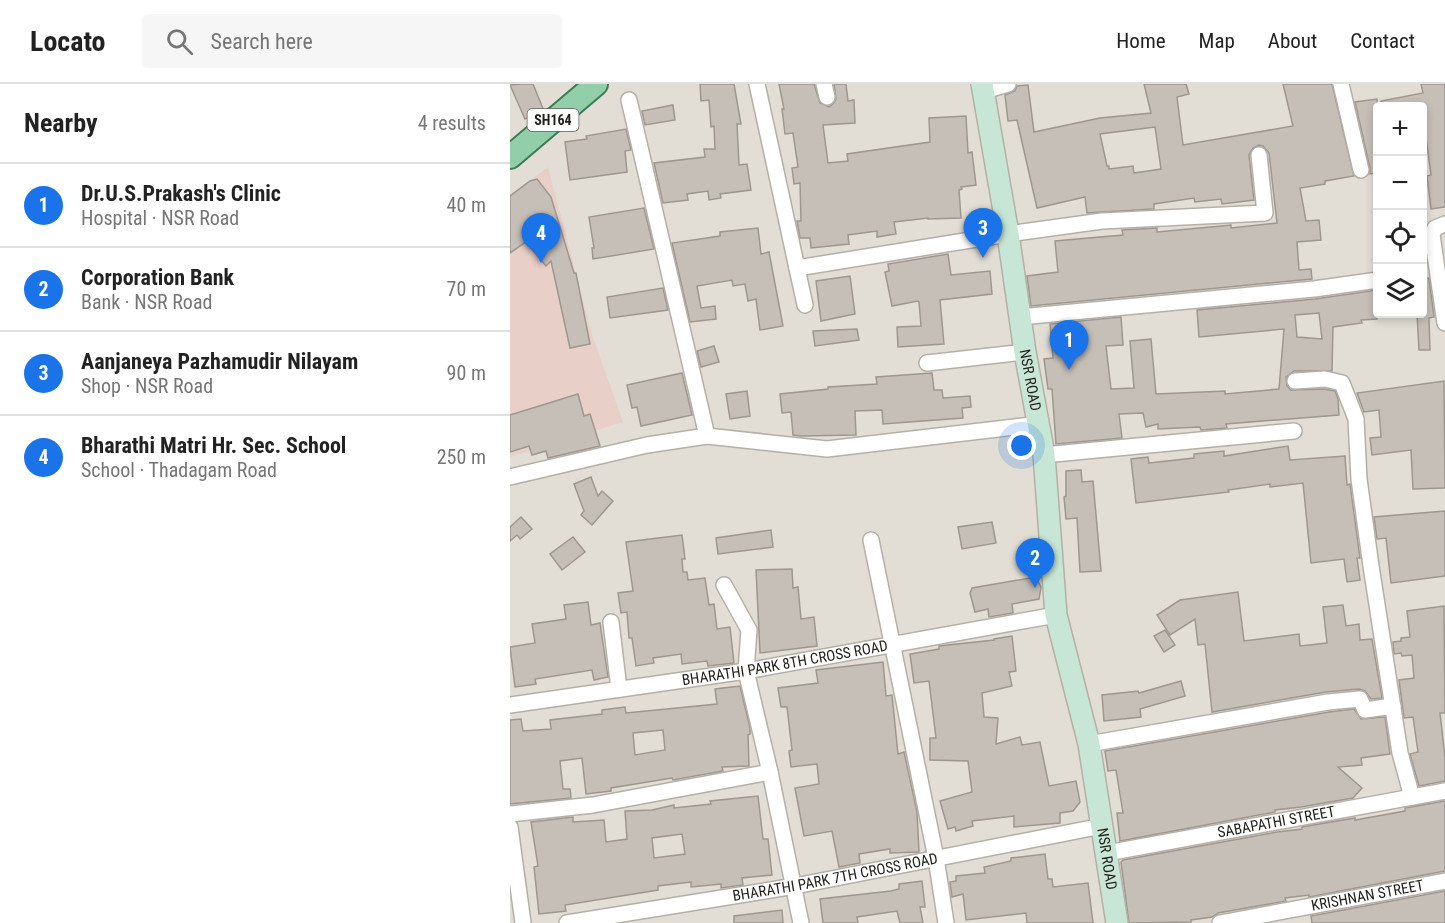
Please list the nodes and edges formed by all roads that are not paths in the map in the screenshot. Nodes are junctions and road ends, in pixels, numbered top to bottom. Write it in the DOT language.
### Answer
graph roads {
  1 [pos="596,84"];
  2 [pos="757,84"];
  3 [pos="1008,84"];
  4 [pos="1341,84"];
  5 [pos="983,87"];
  6 [pos="629,100"];
  7 [pos="1259,155"];
  8 [pos="510,157"];
  9 [pos="1361,170"];
  10 [pos="1445,224"];
  11 [pos="1008,234"];
  12 [pos="797,268"];
  13 [pos="1430,273"];
  14 [pos="1373,281"];
  15 [pos="805,305"];
  16 [pos="1020,317"];
  17 [pos="1445,323"];
  18 [pos="1025,352"];
  19 [pos="927,363"];
  20 [pos="1295,381"];
  21 [pos="1040,424"];
  22 [pos="1294,431"];
  23 [pos="707,436"];
  24 [pos="1044,454"];
  25 [pos="510,477"];
  26 [pos="871,540"];
  27 [pos="724,585"];
  28 [pos="1056,615"];
  29 [pos="611,622"];
  30 [pos="893,646"];
  31 [pos="746,671"];
  32 [pos="619,689"];
  33 [pos="510,705"];
  34 [pos="1394,706"];
  35 [pos="1089,744"];
  36 [pos="770,772"];
  37 [pos="1445,791"];
  38 [pos="1412,797"];
  39 [pos="510,814"];
  40 [pos="1102,826"];
  41 [pos="510,827"];
  42 [pos="1107,853"];
  43 [pos="936,858"];
  44 [pos="1445,881"];
  45 [pos="795,886"];
  46 [pos="523,923"];
  47 [pos="567,923"];
  48 [pos="801,923"];
  49 [pos="946,923"];
  50 [pos="1117,923"];
  51 [pos="1220,923"];
  1 -- 8 [label="main road, SH164"];
  2 -- 12 [label="street"];
  3 -- 5 [label="street"];
  4 -- 9 [label="street"];
  5 -- 11 [label="main road, NSR ROAD"];
  6 -- 23 [label="street"];
  7 -- 11 [label="street"];
  10 -- 13 [label="street"];
  11 -- 12 [label="street"];
  11 -- 16 [label="main road, NSR ROAD"];
  12 -- 15 [label="street"];
  13 -- 17 [label="street"];
  14 -- 16 [label="street"];
  16 -- 18 [label="main road, NSR ROAD"];
  18 -- 19 [label="street"];
  18 -- 21 [label="main road, NSR ROAD"];
  20 -- 34 [label="street"];
  21 -- 23 [label="street"];
  21 -- 24 [label="main road, NSR ROAD"];
  22 -- 24 [label="street"];
  23 -- 25 [label="street"];
  24 -- 28 [label="main road, NSR ROAD"];
  26 -- 30 [label="street"];
  27 -- 31 [label="street"];
  28 -- 30 [label="street, BHARATHI PARK 8TH CROSS ROAD"];
  28 -- 35 [label="main road, NSR ROAD"];
  29 -- 32 [label="street"];
  30 -- 31 [label="street, BHARATHI PARK 8TH CROSS ROAD"];
  30 -- 43 [label="street"];
  31 -- 32 [label="street, BHARATHI PARK 8TH CROSS ROAD"];
  31 -- 36 [label="street"];
  32 -- 33 [label="street, BHARATHI PARK 8TH CROSS ROAD"];
  34 -- 35 [label="street"];
  34 -- 38 [label="street"];
  35 -- 40 [label="main road, NSR ROAD"];
  36 -- 39 [label="street"];
  36 -- 45 [label="street"];
  37 -- 38 [label="street, SABAPATHI STREET"];
  38 -- 42 [label="street, SABAPATHI STREET"];
  40 -- 42 [label="main road, NSR ROAD"];
  40 -- 43 [label="street, BHARATHI PARK 7TH CROSS ROAD"];
  41 -- 46 [label="street"];
  42 -- 50 [label="main road, NSR ROAD"];
  43 -- 45 [label="street, BHARATHI PARK 7TH CROSS ROAD"];
  43 -- 49 [label="street"];
  44 -- 51 [label="street, KRISHNAN STREET"];
  45 -- 47 [label="street, BHARATHI PARK 7TH CROSS ROAD"];
  45 -- 48 [label="street"];
}
